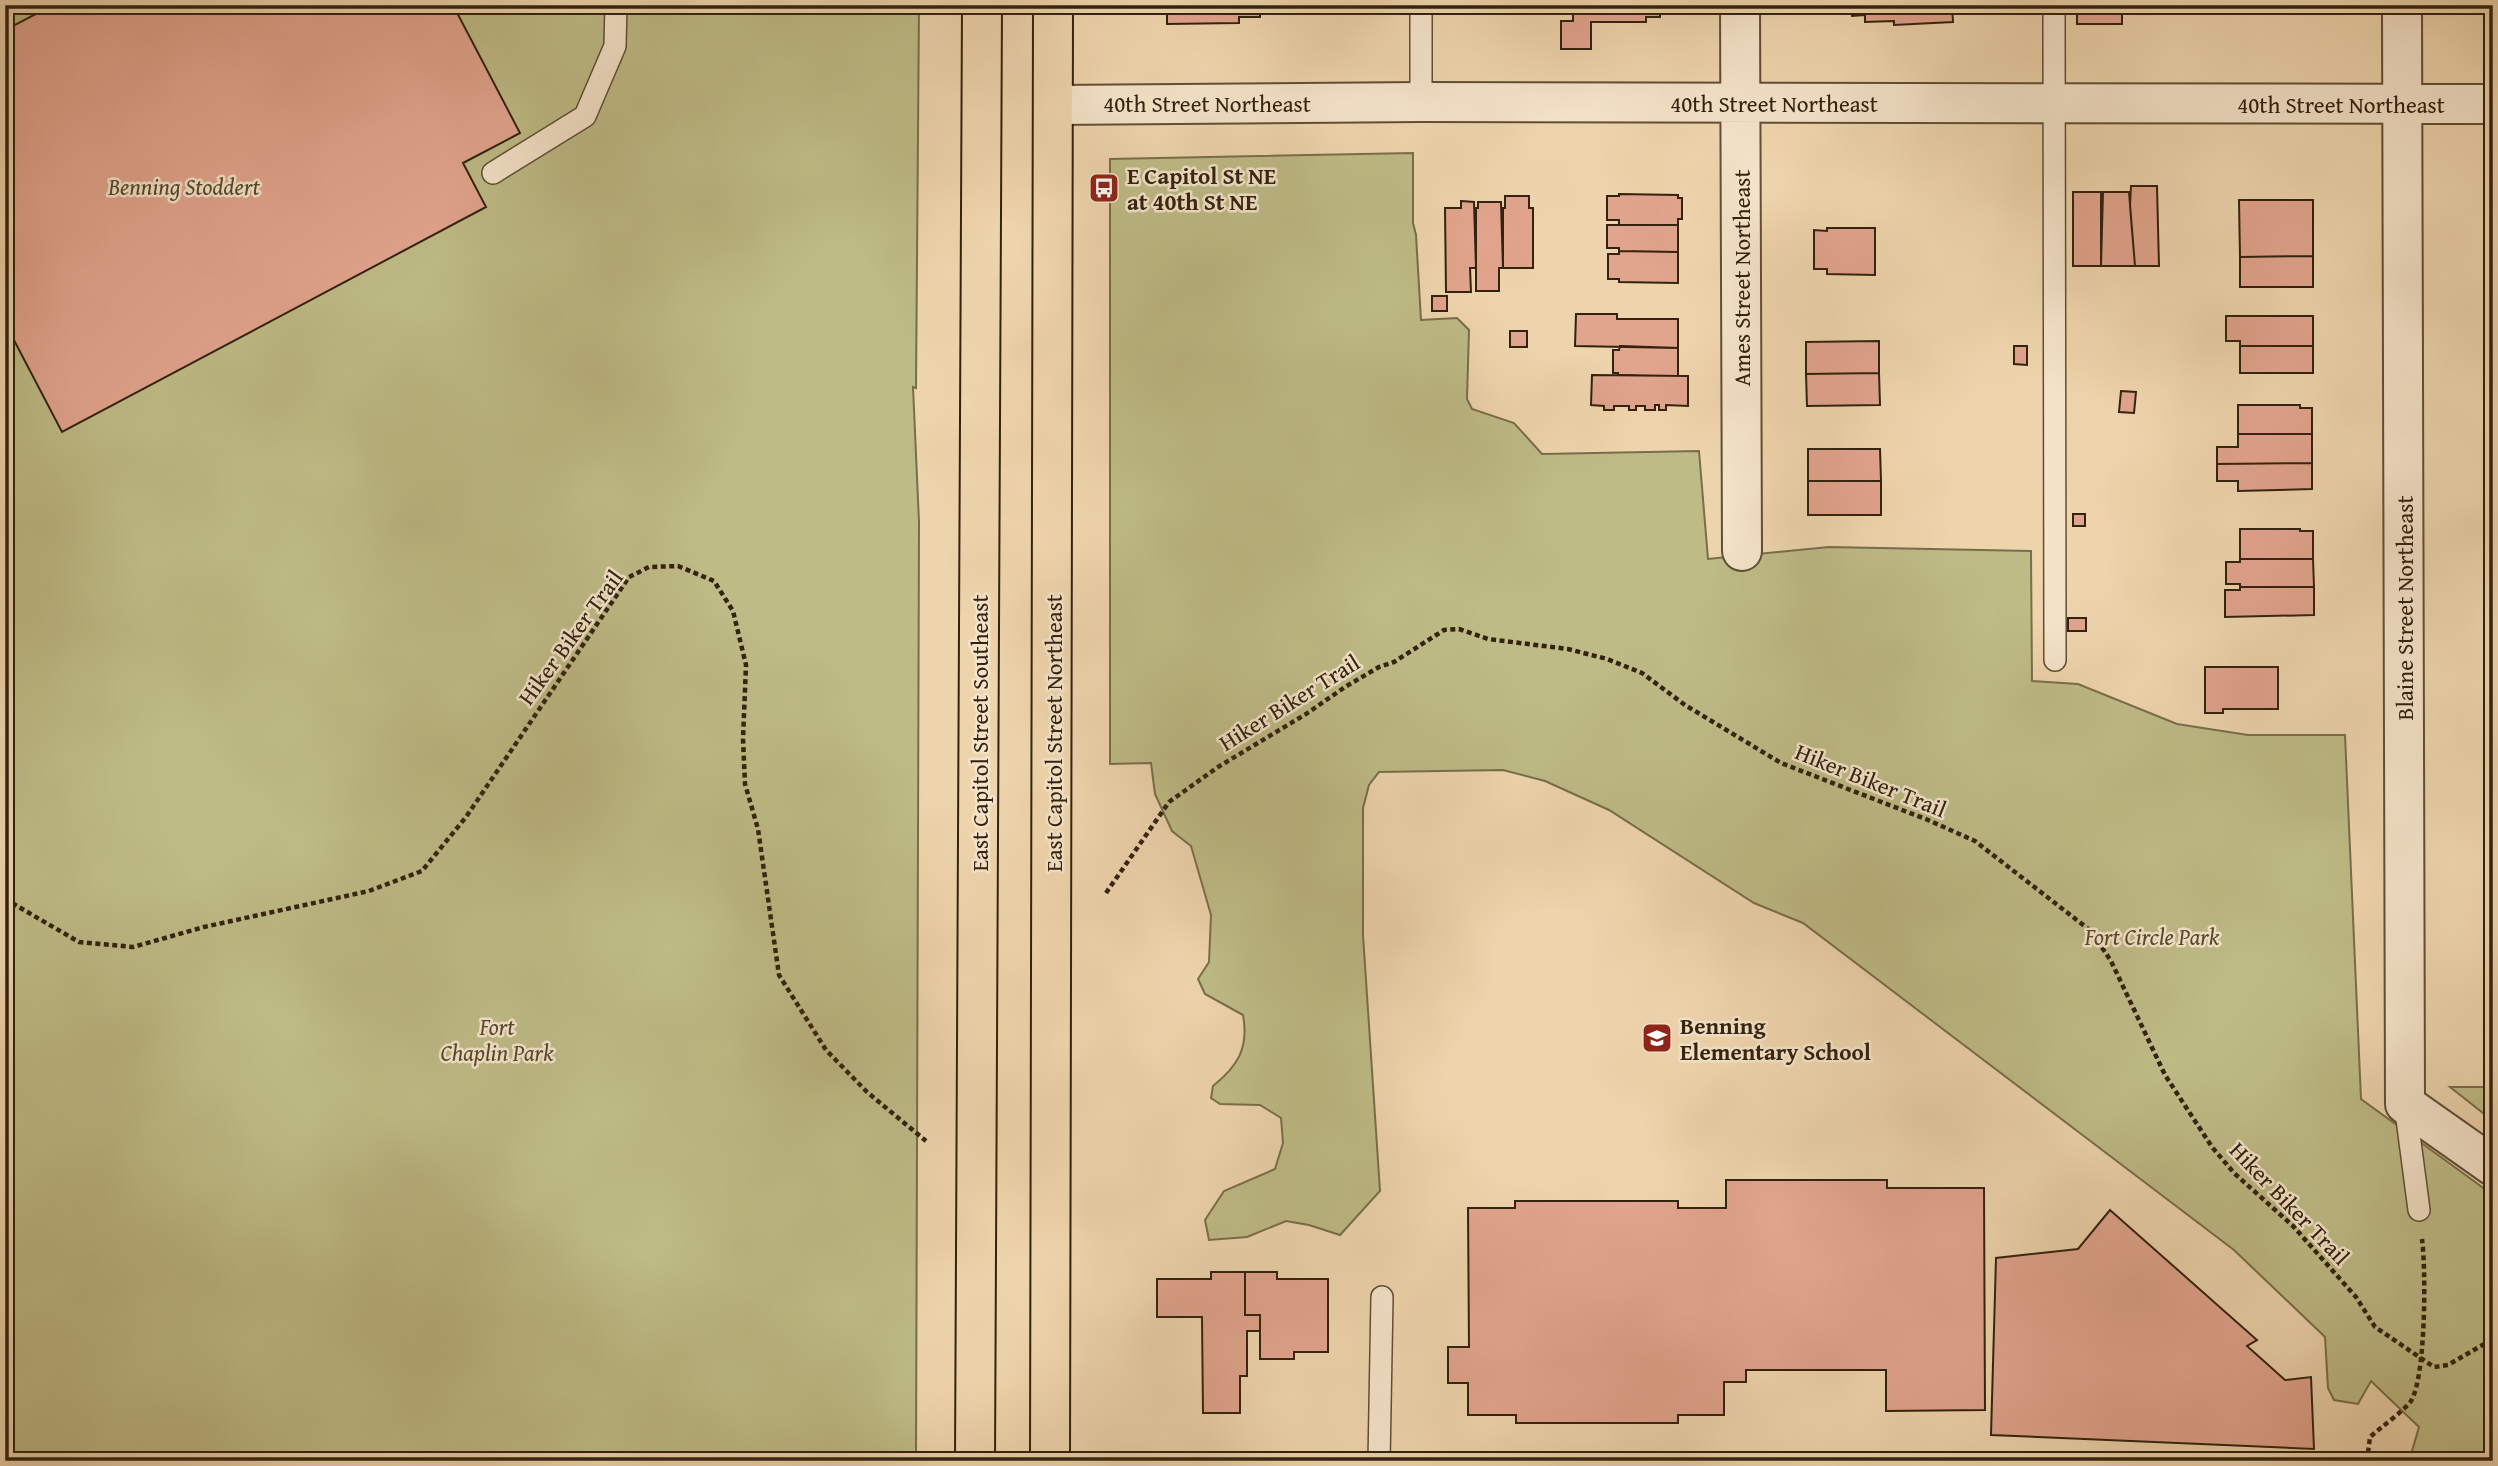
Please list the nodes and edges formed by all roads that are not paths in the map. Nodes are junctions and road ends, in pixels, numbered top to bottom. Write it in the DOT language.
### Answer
graph roads {
  1 [pos="616,5"];
  2 [pos="982,5"];
  3 [pos="1053,5"];
  4 [pos="1421,5"];
  5 [pos="1740,5"];
  6 [pos="2054,5"];
  7 [pos="2402,5"];
  8 [pos="1421,102"];
  9 [pos="1740,103"];
  10 [pos="2054,103"];
  11 [pos="2402,104"];
  12 [pos="2493,104"];
  13 [pos="1054,105"];
  14 [pos="493,173"];
  15 [pos="1742,551"];
  16 [pos="2055,660"];
  17 [pos="2405,1104"];
  18 [pos="2493,1166"];
  19 [pos="2419,1210"];
  20 [pos="1382,1297"];
  21 [pos="975,1461"];
  22 [pos="1051,1461"];
  23 [pos="1379,1461"];
  1 -- 14 [label="lane"];
  2 -- 21 [label="main road, East Capitol Street Southeast"];
  3 -- 13 [label="main road, East Capitol Street Northeast"];
  4 -- 8 [label="lane"];
  5 -- 9 [label="street, Ames Street Northeast"];
  6 -- 10 [label="lane"];
  7 -- 11 [label="street, Blaine Street Northeast"];
  8 -- 9 [label="street, 40th Street Northeast"];
  8 -- 13 [label="street, 40th Street Northeast"];
  9 -- 10 [label="street, 40th Street Northeast"];
  9 -- 15 [label="street, Ames Street Northeast"];
  10 -- 11 [label="street, 40th Street Northeast"];
  10 -- 16 [label="lane"];
  11 -- 12 [label="street, 40th Street Northeast"];
  11 -- 17 [label="street, Blaine Street Northeast"];
  13 -- 22 [label="main road, East Capitol Street Northeast"];
  17 -- 18 [label="street"];
  17 -- 19 [label="lane, Blaine Street Northeast"];
  20 -- 23 [label="lane"];
}
